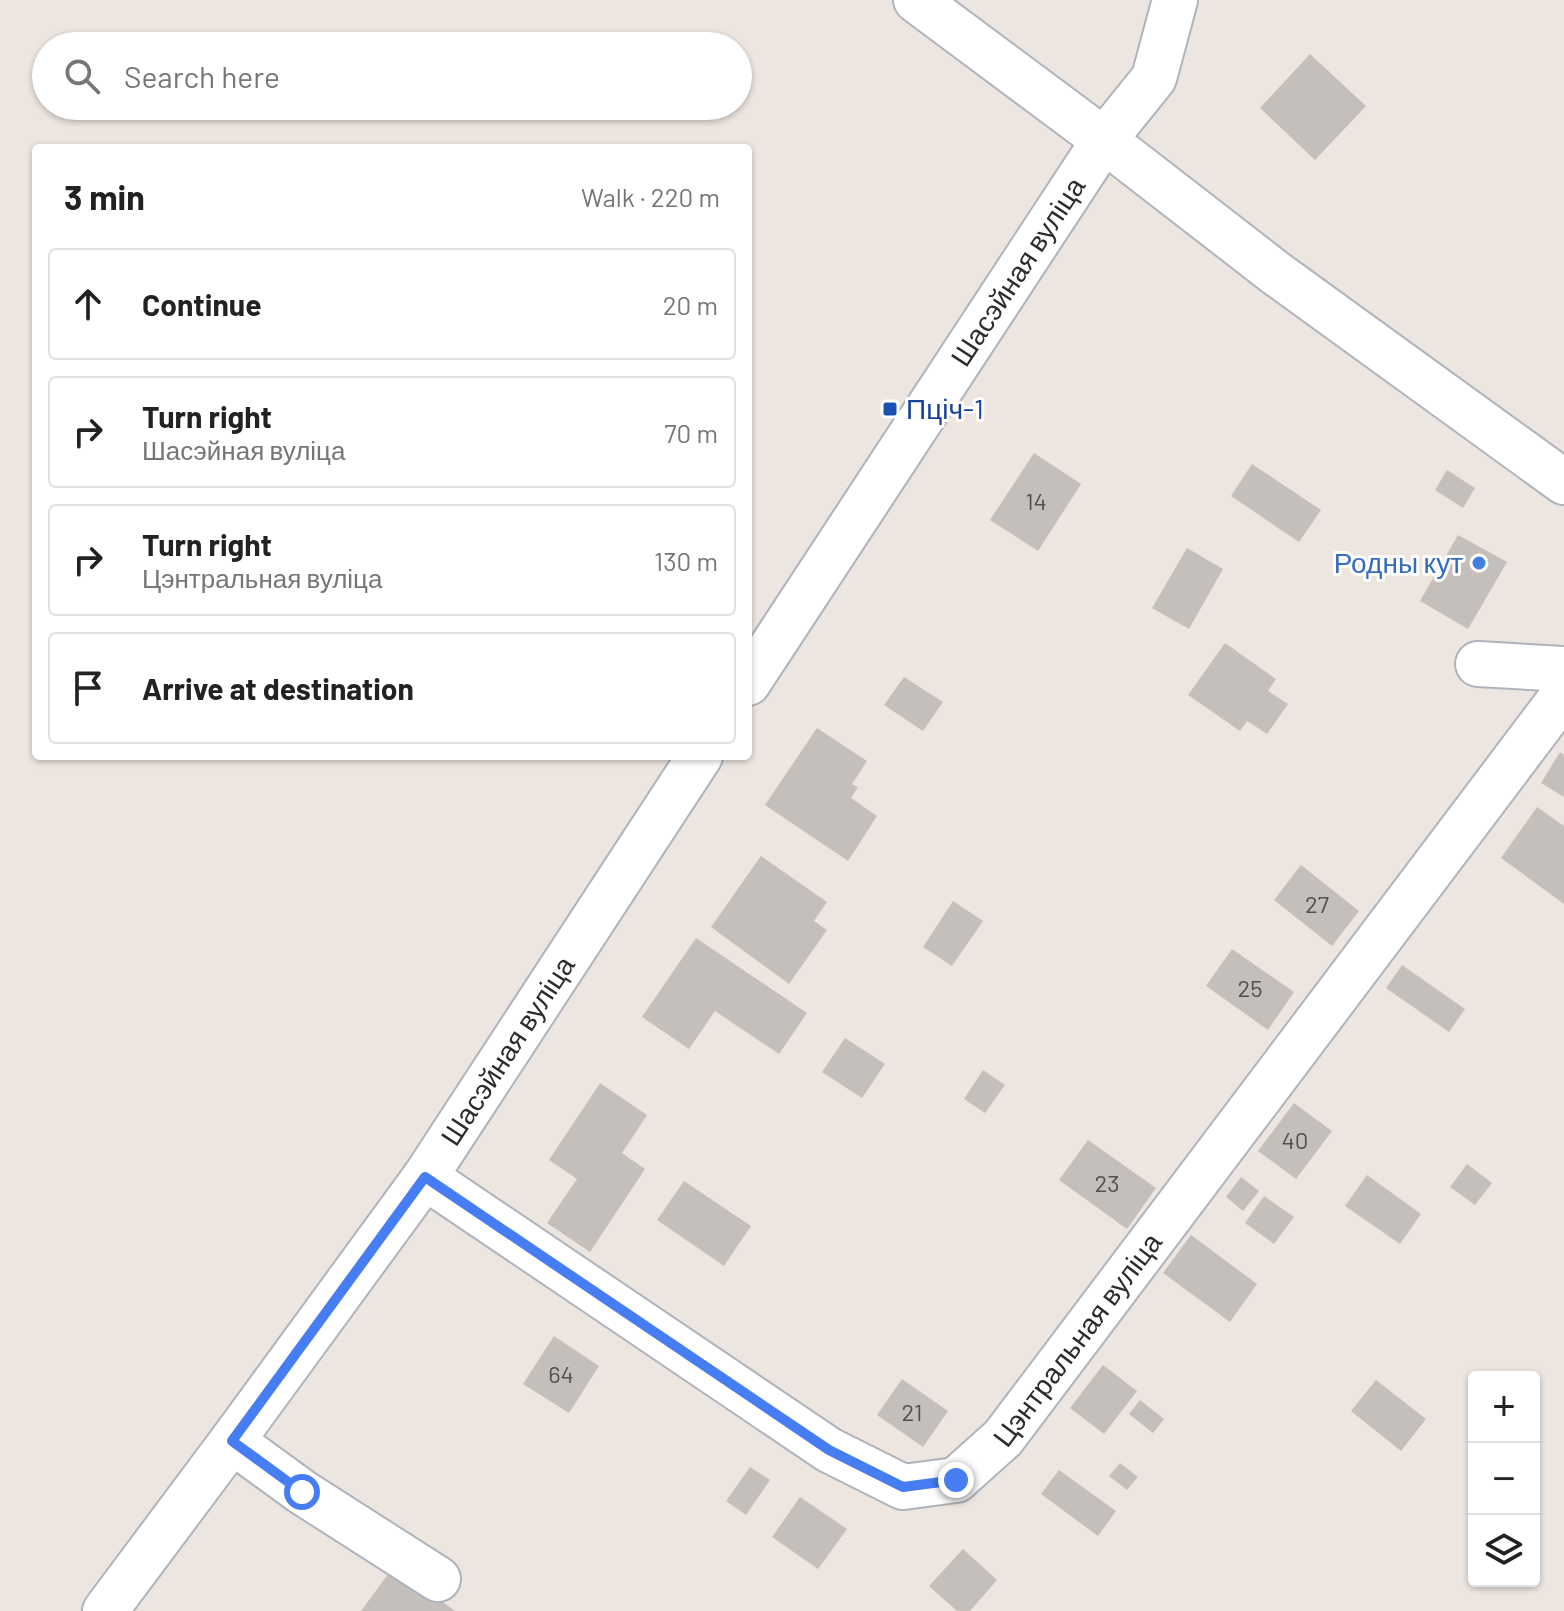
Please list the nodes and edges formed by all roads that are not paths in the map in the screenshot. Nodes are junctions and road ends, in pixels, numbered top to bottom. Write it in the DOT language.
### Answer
graph roads {
  1 [pos="916,0"];
  2 [pos="1175,0"];
  3 [pos="1104,140"];
  4 [pos="1564,482"];
  5 [pos="1478,664"];
  6 [pos="1564,669"];
  7 [pos="752,677"];
  8 [pos="1564,694"];
  9 [pos="697,760"];
  10 [pos="425,1177"];
  11 [pos="232,1441"];
  12 [pos="438,1579"];
  13 [pos="105,1611"];
  1 -- 3 [label="street"];
  2 -- 3 [label="street, Шасэйная вуліца"];
  3 -- 4 [label="street"];
  3 -- 7 [label="street, Шасэйная вуліца"];
  5 -- 6 [label="street"];
  8 -- 10 [label="street, Цэнтральная вуліца"];
  9 -- 10 [label="street, Шасэйная вуліца"];
  10 -- 11 [label="street, Шасэйная вуліца"];
  11 -- 12 [label="street"];
  11 -- 13 [label="street, Шасэйная вуліца"];
}
